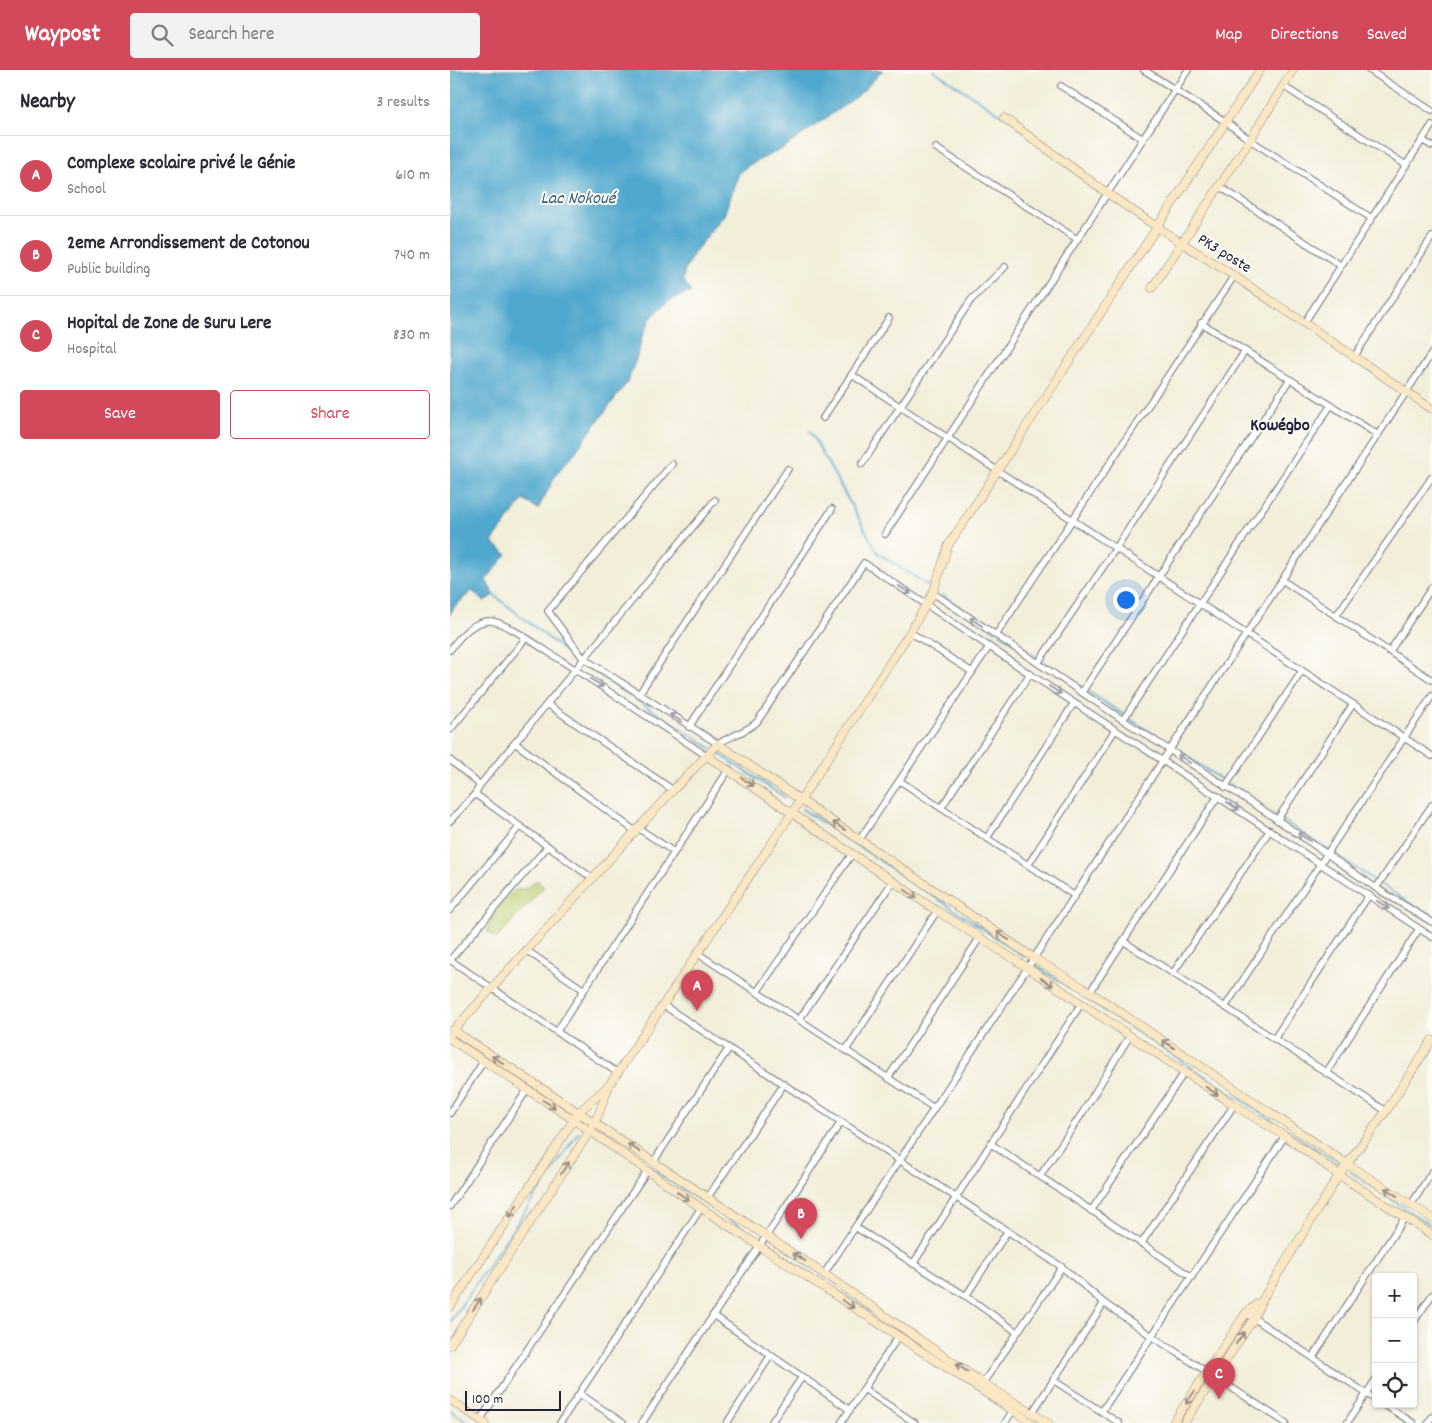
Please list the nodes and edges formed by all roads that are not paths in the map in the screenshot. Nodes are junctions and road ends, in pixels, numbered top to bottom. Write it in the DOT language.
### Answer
graph roads {
  1 [pos="1144,70"];
  2 [pos="1188,70"];
  3 [pos="1260,70"];
  4 [pos="1293,70"];
  5 [pos="1369,70"];
  6 [pos="1060,86"];
  7 [pos="1283,86"];
  8 [pos="1176,91"];
  9 [pos="1432,111"];
  10 [pos="1004,118"];
  11 [pos="1226,122"];
  12 [pos="1432,125"];
  13 [pos="1143,139"];
  14 [pos="1250,140"];
  15 [pos="1422,140"];
  16 [pos="1432,146"];
  17 [pos="936,148"];
  18 [pos="1406,165"];
  19 [pos="1219,186"];
  20 [pos="1107,193"];
  21 [pos="1371,218"];
  22 [pos="1157,227"];
  23 [pos="1432,237"];
  24 [pos="1077,239"];
  25 [pos="1182,244"];
  26 [pos="1340,265"];
  27 [pos="1005,267"];
  28 [pos="1234,276"];
  29 [pos="1152,288"];
  30 [pos="889,318"];
  31 [pos="1304,322"];
  32 [pos="1202,324"];
  33 [pos="1245,351"];
  34 [pos="1432,353"];
  35 [pos="1354,357"];
  36 [pos="852,375"];
  37 [pos="1290,379"];
  38 [pos="1406,391"];
  39 [pos="1330,405"];
  40 [pos="900,406"];
  41 [pos="1432,409"];
  42 [pos="824,418"];
  43 [pos="1378,435"];
  44 [pos="948,438"];
  45 [pos="672,464"];
  46 [pos="862,464"];
  47 [pos="788,469"];
  48 [pos="998,470"];
  49 [pos="1432,477"];
  50 [pos="715,500"];
  51 [pos="832,509"];
  52 [pos="1073,520"];
  53 [pos="885,534"];
  54 [pos="1116,548"];
  55 [pos="1159,576"];
  56 [pos="1282,580"];
  57 [pos="1432,587"];
  58 [pos="933,593"];
  59 [pos="1200,603"];
  60 [pos="927,604"];
  61 [pos="1336,616"];
  62 [pos="910,632"];
  63 [pos="1247,634"];
  64 [pos="996,635"];
  65 [pos="526,638"];
  66 [pos="989,647"];
  67 [pos="450,650"];
  68 [pos="1390,651"];
  69 [pos="583,658"];
  70 [pos="1038,663"];
  71 [pos="576,669"];
  72 [pos="1302,671"];
  73 [pos="972,672"];
  74 [pos="1030,674"];
  75 [pos="1432,680"];
  76 [pos="1082,692"];
  77 [pos="639,694"];
  78 [pos="1432,696"];
  79 [pos="1074,703"];
  80 [pos="547,704"];
  81 [pos="1353,704"];
  82 [pos="1123,720"];
  83 [pos="689,727"];
  84 [pos="450,730"];
  85 [pos="1115,730"];
  86 [pos="1405,738"];
  87 [pos="515,743"];
  88 [pos="718,744"];
  89 [pos="1170,750"];
  90 [pos="707,756"];
  91 [pos="1432,756"];
  92 [pos="450,760"];
  93 [pos="1163,760"];
  94 [pos="729,769"];
  95 [pos="900,781"];
  96 [pos="480,785"];
  97 [pos="1225,786"];
  98 [pos="673,790"];
  99 [pos="475,794"];
  100 [pos="1218,796"];
  101 [pos="800,801"];
  102 [pos="1432,805"];
  103 [pos="941,808"];
  104 [pos="792,812"];
  105 [pos="1269,814"];
  106 [pos="1277,820"];
  107 [pos="450,821"];
  108 [pos="1262,825"];
  109 [pos="520,826"];
  110 [pos="636,830"];
  111 [pos="1270,830"];
  112 [pos="987,838"];
  113 [pos="860,839"];
  114 [pos="548,846"];
  115 [pos="674,852"];
  116 [pos="1327,853"];
  117 [pos="852,854"];
  118 [pos="1320,863"];
  119 [pos="1028,865"];
  120 [pos="592,878"];
  121 [pos="893,881"];
  122 [pos="1376,888"];
  123 [pos="1369,895"];
  124 [pos="1075,896"];
  125 [pos="450,910"];
  126 [pos="937,911"];
  127 [pos="1431,919"];
  128 [pos="1420,929"];
  129 [pos="1432,937"];
  130 [pos="979,939"];
  131 [pos="1124,941"];
  132 [pos="526,950"];
  133 [pos="698,953"];
  134 [pos="1034,958"];
  135 [pos="450,960"];
  136 [pos="1028,968"];
  137 [pos="1173,973"];
  138 [pos="492,988"];
  139 [pos="584,990"];
  140 [pos="757,992"];
  141 [pos="1090,992"];
  142 [pos="663,1004"];
  143 [pos="1081,1004"];
  144 [pos="1225,1007"];
  145 [pos="799,1020"];
  146 [pos="451,1031"];
  147 [pos="557,1032"];
  148 [pos="1129,1037"];
  149 [pos="450,1039"];
  150 [pos="1274,1039"];
  151 [pos="1432,1040"];
  152 [pos="729,1048"];
  153 [pos="846,1050"];
  154 [pos="483,1062"];
  155 [pos="618,1073"];
  156 [pos="1184,1073"];
  157 [pos="1326,1073"];
  158 [pos="888,1078"];
  159 [pos="610,1084"];
  160 [pos="784,1084"];
  161 [pos="526,1090"];
  162 [pos="1234,1105"];
  163 [pos="934,1108"];
  164 [pos="1386,1111"];
  165 [pos="579,1112"];
  166 [pos="450,1113"];
  167 [pos="574,1120"];
  168 [pos="595,1122"];
  169 [pos="841,1122"];
  170 [pos="589,1132"];
  171 [pos="1284,1136"];
  172 [pos="991,1144"];
  173 [pos="899,1160"];
  174 [pos="654,1161"];
  175 [pos="1347,1164"];
  176 [pos="647,1171"];
  177 [pos="1432,1172"];
  178 [pos="1339,1175"];
  179 [pos="1040,1176"];
  180 [pos="708,1197"];
  181 [pos="956,1198"];
  182 [pos="1411,1205"];
  183 [pos="450,1206"];
  184 [pos="701,1208"];
  185 [pos="1092,1211"];
  186 [pos="1405,1218"];
  187 [pos="1432,1218"];
  188 [pos="855,1226"];
  189 [pos="1007,1232"];
  190 [pos="1432,1235"];
  191 [pos="767,1236"];
  192 [pos="1141,1244"];
  193 [pos="760,1246"];
  194 [pos="913,1264"];
  195 [pos="1062,1267"];
  196 [pos="824,1274"];
  197 [pos="1192,1277"];
  198 [pos="1432,1295"];
  199 [pos="966,1296"];
  200 [pos="1104,1303"];
  201 [pos="450,1308"];
  202 [pos="713,1315"];
  203 [pos="1250,1316"];
  204 [pos="1416,1318"];
  205 [pos="1017,1332"];
  206 [pos="898,1337"];
  207 [pos="1152,1337"];
  208 [pos="450,1345"];
  209 [pos="771,1355"];
  210 [pos="1313,1357"];
  211 [pos="1211,1374"];
  212 [pos="802,1377"];
  213 [pos="1053,1380"];
  214 [pos="983,1382"];
  215 [pos="1372,1385"];
  216 [pos="864,1390"];
  217 [pos="580,1394"];
  218 [pos="1366,1394"];
  219 [pos="1372,1398"];
  220 [pos="450,1400"];
  221 [pos="1389,1408"];
  222 [pos="850,1410"];
  223 [pos="1013,1410"];
  224 [pos="1102,1412"];
  225 [pos="1032,1413"];
  226 [pos="1432,1417"];
  227 [pos="482,1421"];
  228 [pos="560,1423"];
  229 [pos="623,1423"];
  230 [pos="642,1423"];
  231 [pos="727,1423"];
  232 [pos="771,1423"];
  233 [pos="841,1423"];
  234 [pos="915,1423"];
  235 [pos="1006,1423"];
  236 [pos="1032,1423"];
  237 [pos="1048,1423"];
  238 [pos="1119,1423"];
  239 [pos="1173,1423"];
  240 [pos="1184,1423"];
  241 [pos="1286,1423"];
  242 [pos="1347,1423"];
  243 [pos="1413,1423"];
  244 [pos="1428,1423"];
  1 -- 8 [label="street"];
  2 -- 8 [label="street"];
  3 -- 11 [label="street"];
  4 -- 7 [label="street"];
  5 -- 9 [label="street"];
  6 -- 13 [label="street"];
  7 -- 14 [label="street"];
  7 -- 18 [label="street"];
  8 -- 11 [label="street"];
  8 -- 13 [label="street"];
  10 -- 20 [label="street, PK3 poste"];
  11 -- 14 [label="street"];
  11 -- 22 [label="street"];
  12 -- 15 [label="street"];
  13 -- 20 [label="street"];
  14 -- 19 [label="street"];
  14 -- 21 [label="street"];
  15 -- 16 [label="street"];
  15 -- 18 [label="street"];
  17 -- 24 [label="street"];
  18 -- 21 [label="street"];
  19 -- 25 [label="street"];
  19 -- 26 [label="street"];
  20 -- 22 [label="street, PK3 poste"];
  20 -- 24 [label="street"];
  21 -- 26 [label="street"];
  22 -- 25 [label="street, PK3 poste"];
  22 -- 48 [label="street"];
  23 -- 35 [label="street"];
  24 -- 44 [label="street"];
  25 -- 28 [label="street, PK3 poste"];
  25 -- 29 [label="street"];
  26 -- 31 [label="street"];
  27 -- 40 [label="street"];
  28 -- 31 [label="street, PK3 poste"];
  28 -- 32 [label="street"];
  30 -- 36 [label="street"];
  31 -- 35 [label="street, PK3 poste"];
  32 -- 33 [label="street"];
  32 -- 52 [label="street"];
  33 -- 37 [label="street"];
  33 -- 54 [label="street"];
  34 -- 38 [label="street"];
  35 -- 38 [label="street, PK3 poste"];
  36 -- 40 [label="street"];
  36 -- 42 [label="street"];
  37 -- 39 [label="street"];
  37 -- 55 [label="street"];
  38 -- 41 [label="street, PK3 poste"];
  38 -- 43 [label="street"];
  39 -- 43 [label="street"];
  39 -- 59 [label="street"];
  40 -- 44 [label="street"];
  40 -- 46 [label="street"];
  43 -- 56 [label="street"];
  44 -- 48 [label="street"];
  44 -- 53 [label="street"];
  45 -- 69 [label="street"];
  47 -- 77 [label="street"];
  48 -- 52 [label="street"];
  48 -- 58 [label="street"];
  49 -- 61 [label="street"];
  50 -- 69 [label="street"];
  51 -- 83 [label="street"];
  52 -- 54 [label="street"];
  52 -- 64 [label="street"];
  54 -- 55 [label="street"];
  54 -- 70 [label="street"];
  55 -- 59 [label="street"];
  55 -- 76 [label="street"];
  56 -- 61 [label="street"];
  56 -- 63 [label="street"];
  57 -- 68 [label="street"];
  58 -- 60 [label="street"];
  64 -- 58 [label="street, one-way"];
  59 -- 63 [label="street"];
  59 -- 82 [label="street"];
  60 -- 62 [label="street"];
  60 -- 66 [label="street"];
  88 -- 60 [label="street, one-way"];
  61 -- 68 [label="street"];
  62 -- 73 [label="street"];
  62 -- 101 [label="street"];
  63 -- 72 [label="street"];
  63 -- 89 [label="street"];
  64 -- 70 [label="street"];
  65 -- 67 [label="street"];
  65 -- 71 [label="street"];
  65 -- 84 [label="street"];
  66 -- 73 [label="street"];
  66 -- 74 [label="street"];
  68 -- 75 [label="street"];
  69 -- 71 [label="street"];
  69 -- 77 [label="street"];
  70 -- 76 [label="street"];
  71 -- 80 [label="street"];
  71 -- 90 [label="street, one-way"];
  72 -- 81 [label="street"];
  72 -- 97 [label="street"];
  73 -- 95 [label="street"];
  74 -- 79 [label="street, one-way"];
  74 -- 103 [label="street"];
  76 -- 82 [label="street"];
  83 -- 77 [label="street, one-way"];
  78 -- 86 [label="street"];
  79 -- 85 [label="street"];
  79 -- 112 [label="street"];
  80 -- 87 [label="street"];
  80 -- 98 [label="street"];
  81 -- 86 [label="street"];
  81 -- 106 [label="street"];
  82 -- 89 [label="street"];
  83 -- 88 [label="street"];
  85 -- 93 [label="street"];
  85 -- 119 [label="street"];
  86 -- 91 [label="street"];
  86 -- 116 [label="street"];
  87 -- 96 [label="street"];
  87 -- 110 [label="street"];
  88 -- 90 [label="street"];
  88 -- 101 [label="street"];
  89 -- 93 [label="street"];
  97 -- 89 [label="street, one-way"];
  90 -- 94 [label="street"];
  90 -- 98 [label="street"];
  92 -- 96 [label="street"];
  93 -- 100 [label="street"];
  93 -- 124 [label="street"];
  94 -- 104 [label="street, one-way"];
  94 -- 115 [label="street"];
  95 -- 103 [label="street"];
  95 -- 113 [label="street"];
  96 -- 99 [label="street"];
  97 -- 105 [label="street"];
  98 -- 110 [label="street"];
  99 -- 107 [label="street"];
  99 -- 109 [label="street"];
  100 -- 108 [label="street, one-way"];
  100 -- 131 [label="street"];
  101 -- 104 [label="street"];
  113 -- 101 [label="street, one-way"];
  102 -- 122 [label="street"];
  103 -- 112 [label="street"];
  104 -- 117 [label="street"];
  104 -- 133 [label="street"];
  105 -- 106 [label="street"];
  105 -- 108 [label="street"];
  116 -- 106 [label="street, one-way"];
  108 -- 111 [label="street"];
  109 -- 114 [label="street"];
  109 -- 125 [label="street"];
  110 -- 115 [label="street"];
  110 -- 120 [label="street"];
  111 -- 118 [label="street"];
  111 -- 137 [label="street"];
  112 -- 119 [label="street"];
  134 -- 113 [label="street, one-way"];
  114 -- 120 [label="street"];
  114 -- 135 [label="street"];
  115 -- 139 [label="street"];
  116 -- 118 [label="street"];
  116 -- 122 [label="street"];
  117 -- 121 [label="street"];
  117 -- 140 [label="street"];
  118 -- 123 [label="street"];
  118 -- 144 [label="street"];
  119 -- 124 [label="street"];
  120 -- 132 [label="street"];
  121 -- 126 [label="street, one-way"];
  121 -- 145 [label="street"];
  122 -- 127 [label="street"];
  123 -- 128 [label="street, one-way"];
  123 -- 150 [label="street"];
  124 -- 134 [label="street"];
  126 -- 130 [label="street"];
  126 -- 153 [label="street"];
  128 -- 129 [label="street"];
  128 -- 157 [label="street"];
  130 -- 136 [label="street"];
  130 -- 158 [label="street"];
  131 -- 137 [label="street"];
  131 -- 141 [label="street"];
  132 -- 138 [label="street"];
  132 -- 139 [label="street"];
  133 -- 140 [label="street"];
  133 -- 142 [label="street"];
  134 -- 136 [label="street"];
  134 -- 141 [label="street"];
  135 -- 138 [label="street"];
  136 -- 143 [label="street, one-way"];
  136 -- 163 [label="street"];
  137 -- 144 [label="street"];
  138 -- 146 [label="street"];
  138 -- 147 [label="street"];
  139 -- 147 [label="street"];
  140 -- 145 [label="street"];
  175 -- 141 [label="street, one-way"];
  142 -- 152 [label="street"];
  142 -- 155 [label="street"];
  143 -- 148 [label="street"];
  143 -- 172 [label="street"];
  144 -- 150 [label="street"];
  145 -- 153 [label="street"];
  165 -- 146 [label="street, one-way"];
  147 -- 155 [label="street"];
  148 -- 156 [label="street"];
  148 -- 179 [label="street"];
  149 -- 154 [label="street"];
  150 -- 157 [label="street"];
  151 -- 164 [label="street"];
  152 -- 160 [label="street"];
  152 -- 174 [label="street"];
  153 -- 158 [label="street"];
  154 -- 161 [label="street"];
  154 -- 166 [label="street"];
  155 -- 159 [label="street"];
  156 -- 162 [label="street, one-way"];
  156 -- 185 [label="street"];
  157 -- 164 [label="street"];
  158 -- 163 [label="street"];
  159 -- 165 [label="street"];
  159 -- 168 [label="street"];
  160 -- 169 [label="street"];
  160 -- 180 [label="street"];
  161 -- 167 [label="street, one-way"];
  161 -- 183 [label="street"];
  162 -- 171 [label="street"];
  162 -- 192 [label="street"];
  163 -- 173 [label="street"];
  164 -- 175 [label="street"];
  165 -- 167 [label="street"];
  165 -- 168 [label="street"];
  167 -- 170 [label="street"];
  167 -- 201 [label="street, one-way"];
  168 -- 170 [label="street"];
  174 -- 168 [label="street, one-way"];
  169 -- 173 [label="street"];
  169 -- 191 [label="street"];
  170 -- 176 [label="street"];
  208 -- 170 [label="street, one-way"];
  171 -- 178 [label="street"];
  171 -- 197 [label="street"];
  172 -- 179 [label="street"];
  172 -- 181 [label="street"];
  173 -- 181 [label="street"];
  173 -- 188 [label="street"];
  174 -- 180 [label="street"];
  175 -- 178 [label="street"];
  182 -- 175 [label="street, one-way"];
  176 -- 184 [label="street, one-way"];
  176 -- 227 [label="street"];
  177 -- 182 [label="street"];
  178 -- 186 [label="street"];
  178 -- 203 [label="street"];
  179 -- 185 [label="street"];
  180 -- 191 [label="street"];
  181 -- 189 [label="street"];
  181 -- 194 [label="street"];
  182 -- 187 [label="street"];
  184 -- 193 [label="street"];
  184 -- 217 [label="street"];
  185 -- 192 [label="street"];
  186 -- 190 [label="street"];
  186 -- 210 [label="street"];
  188 -- 194 [label="street"];
  188 -- 196 [label="street"];
  189 -- 195 [label="street"];
  189 -- 199 [label="street"];
  191 -- 193 [label="street"];
  196 -- 191 [label="street, one-way"];
  192 -- 197 [label="street"];
  193 -- 202 [label="street"];
  193 -- 206 [label="street, one-way"];
  194 -- 199 [label="street"];
  195 -- 200 [label="street"];
  195 -- 205 [label="street"];
  214 -- 196 [label="street, one-way"];
  197 -- 207 [label="street"];
  198 -- 204 [label="street"];
  199 -- 205 [label="street"];
  200 -- 207 [label="street"];
  200 -- 213 [label="street"];
  202 -- 209 [label="street"];
  202 -- 230 [label="street"];
  203 -- 210 [label="street"];
  203 -- 211 [label="street"];
  205 -- 214 [label="street"];
  206 -- 216 [label="street"];
  206 -- 223 [label="street"];
  207 -- 211 [label="street"];
  207 -- 224 [label="street"];
  209 -- 212 [label="street"];
  209 -- 231 [label="street"];
  210 -- 218 [label="street"];
  211 -- 239 [label="street, one-way"];
  211 -- 240 [label="street"];
  211 -- 241 [label="street"];
  212 -- 222 [label="street"];
  212 -- 232 [label="street"];
  213 -- 224 [label="street"];
  213 -- 225 [label="street"];
  214 -- 225 [label="street"];
  215 -- 218 [label="street"];
  216 -- 222 [label="street"];
  216 -- 234 [label="street"];
  217 -- 228 [label="street"];
  217 -- 229 [label="street"];
  218 -- 219 [label="street"];
  218 -- 242 [label="street"];
  220 -- 227 [label="street"];
  221 -- 243 [label="street"];
  222 -- 233 [label="street"];
  223 -- 235 [label="street"];
  223 -- 236 [label="street"];
  224 -- 238 [label="street"];
  225 -- 237 [label="street"];
  226 -- 244 [label="street"];
}
